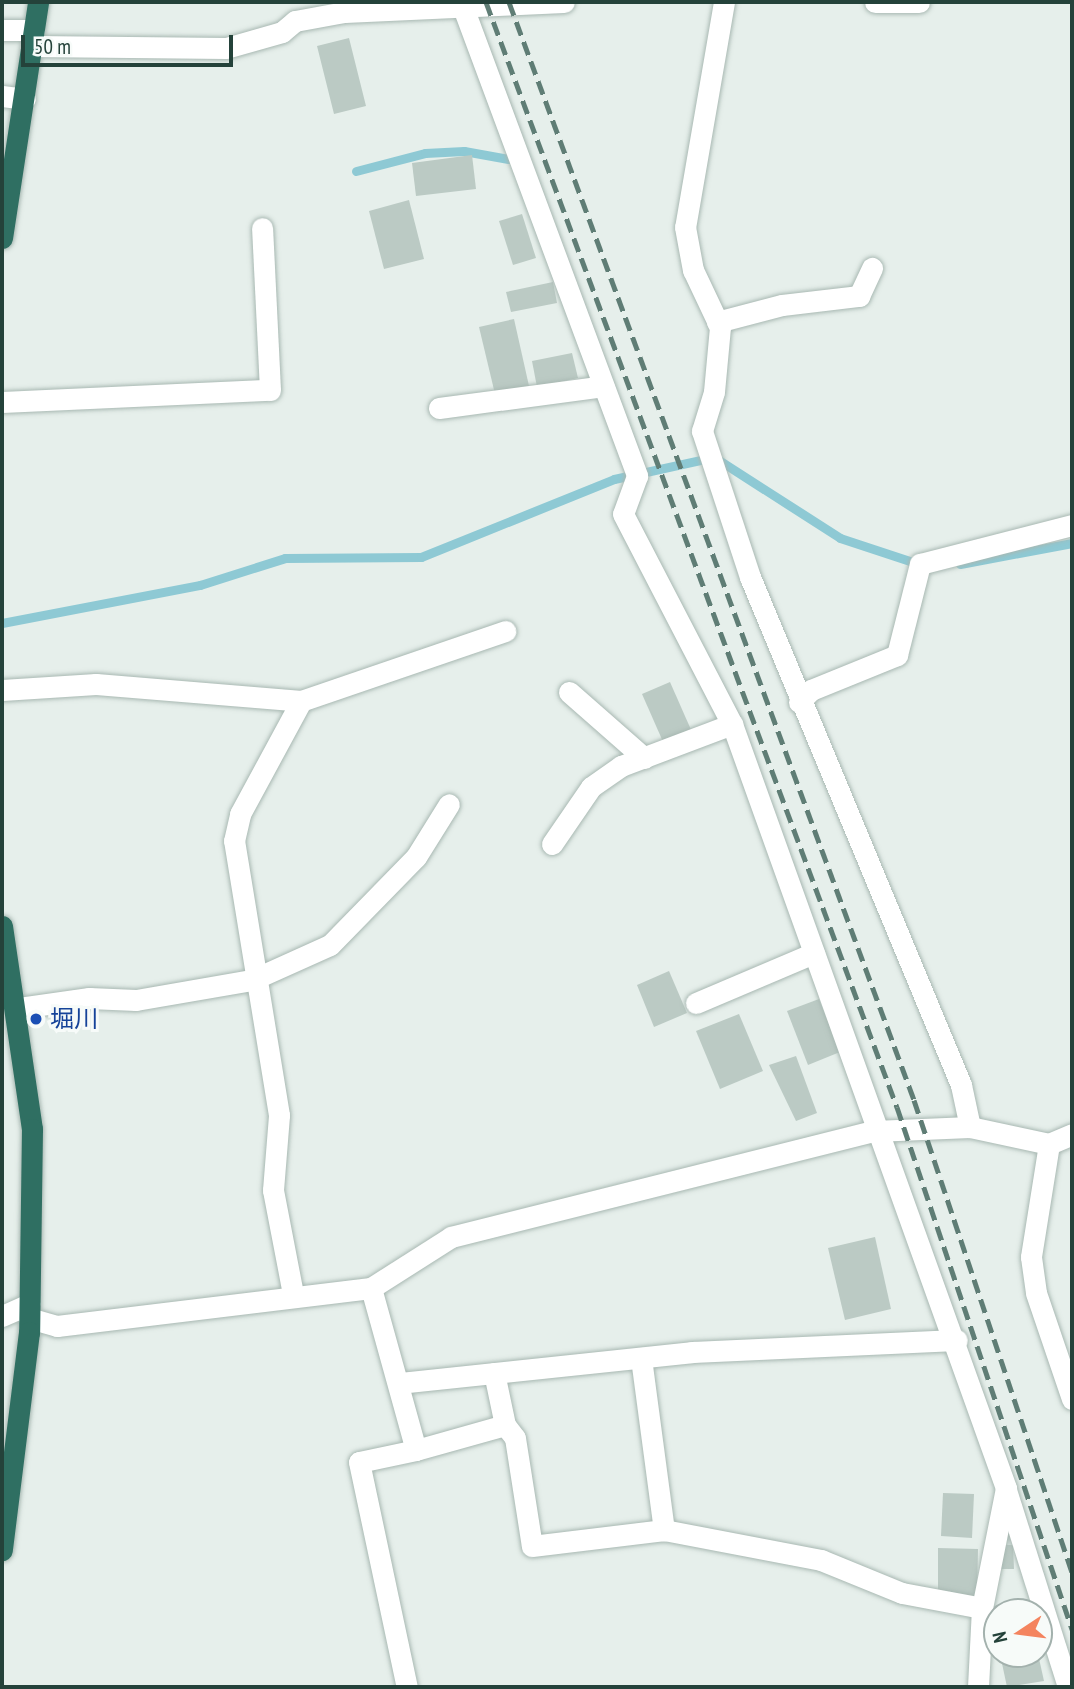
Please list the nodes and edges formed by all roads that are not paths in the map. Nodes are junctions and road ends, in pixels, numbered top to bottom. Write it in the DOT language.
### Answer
graph roads {
  1 [pos="38,2"];
  2 [pos="564,2"];
  3 [pos="724,2"];
  4 [pos="875,2"];
  5 [pos="919,2"];
  6 [pos="464,10"];
  7 [pos="2,30"];
  8 [pos="33,38"];
  9 [pos="2,96"];
  10 [pos="25,99"];
  11 [pos="262,228"];
  12 [pos="2,237"];
  13 [pos="872,268"];
  14 [pos="717,322"];
  15 [pos="604,386"];
  16 [pos="2,402"];
  17 [pos="439,408"];
  18 [pos="1072,524"];
  19 [pos="505,631"];
  20 [pos="2,690"];
  21 [pos="569,692"];
  22 [pos="300,701"];
  23 [pos="799,702"];
  24 [pos="732,724"];
  25 [pos="643,758"];
  26 [pos="449,804"];
  27 [pos="552,844"];
  28 [pos="2,926"];
  29 [pos="814,953"];
  30 [pos="252,980"];
  31 [pos="696,1003"];
  32 [pos="19,1008"];
  33 [pos="970,1127"];
  34 [pos="874,1131"];
  35 [pos="1072,1134"];
  36 [pos="1049,1144"];
  37 [pos="371,1288"];
  38 [pos="293,1294"];
  39 [pos="29,1311"];
  40 [pos="2,1315"];
  41 [pos="957,1340"];
  42 [pos="642,1358"];
  43 [pos="494,1373"];
  44 [pos="399,1383"];
  45 [pos="1072,1399"];
  46 [pos="505,1425"];
  47 [pos="415,1450"];
  48 [pos="1006,1488"];
  49 [pos="664,1530"];
  50 [pos="2,1550"];
  51 [pos="982,1608"];
  52 [pos="407,1687"];
  53 [pos="978,1687"];
  54 [pos="1068,1687"];
  1 -- 8 [label="highway"];
  2 -- 6 [label="street"];
  3 -- 14 [label="street"];
  4 -- 5 [label="street"];
  6 -- 8 [label="street"];
  6 -- 15 [label="street"];
  7 -- 8 [label="street"];
  8 -- 10 [label="highway"];
  9 -- 10 [label="street"];
  10 -- 12 [label="highway"];
  11 -- 16 [label="street"];
  13 -- 14 [label="street"];
  14 -- 23 [label="street"];
  15 -- 17 [label="street"];
  15 -- 24 [label="street"];
  18 -- 23 [label="street"];
  19 -- 22 [label="street"];
  20 -- 22 [label="street"];
  21 -- 25 [label="street"];
  22 -- 30 [label="street"];
  23 -- 33 [label="street"];
  24 -- 25 [label="street"];
  24 -- 29 [label="street"];
  25 -- 27 [label="street"];
  26 -- 30 [label="street"];
  28 -- 32 [label="highway"];
  29 -- 31 [label="street"];
  29 -- 34 [label="street"];
  30 -- 32 [label="street"];
  30 -- 38 [label="street"];
  32 -- 39 [label="highway"];
  33 -- 34 [label="street"];
  33 -- 36 [label="street"];
  34 -- 37 [label="street"];
  34 -- 41 [label="street"];
  35 -- 36 [label="street"];
  36 -- 45 [label="street"];
  37 -- 38 [label="street"];
  37 -- 44 [label="street"];
  38 -- 39 [label="street"];
  39 -- 40 [label="street"];
  39 -- 50 [label="highway"];
  41 -- 42 [label="street"];
  41 -- 48 [label="street"];
  42 -- 43 [label="street"];
  42 -- 49 [label="street"];
  43 -- 44 [label="street"];
  43 -- 46 [label="street"];
  44 -- 47 [label="street"];
  46 -- 47 [label="street"];
  46 -- 49 [label="street"];
  47 -- 52 [label="street"];
  48 -- 51 [label="street"];
  48 -- 54 [label="street"];
  49 -- 51 [label="street"];
  51 -- 53 [label="street"];
}
